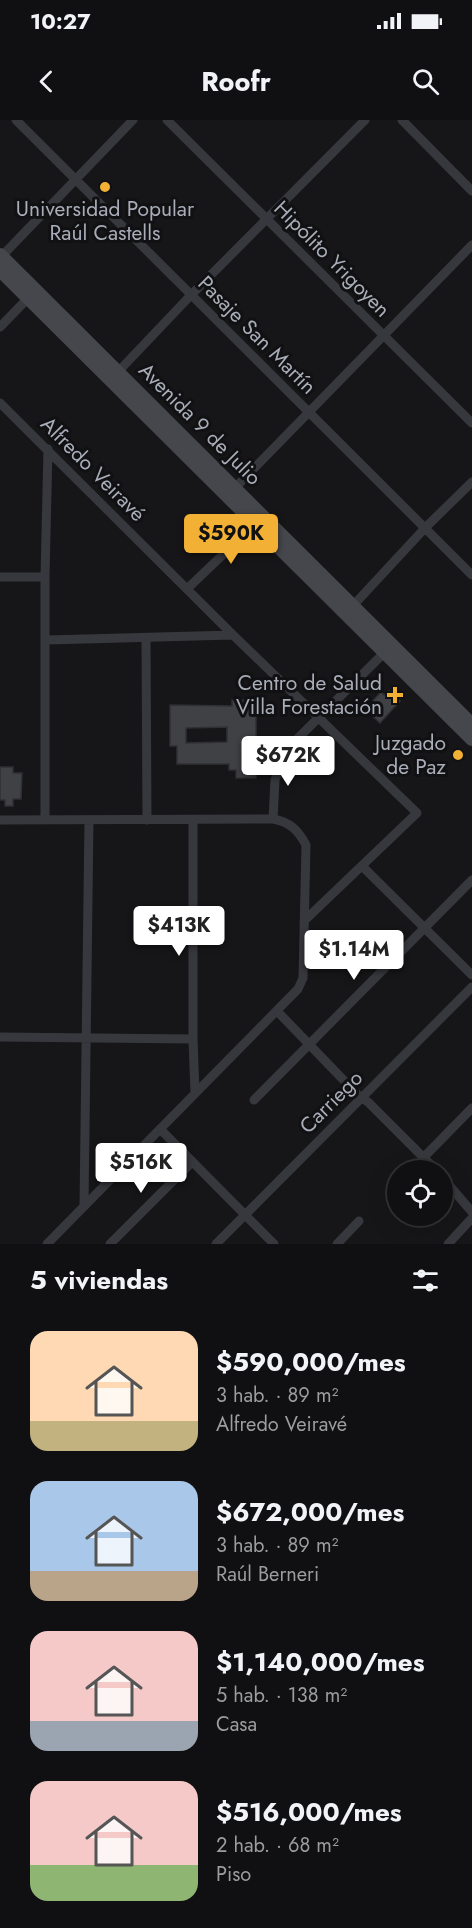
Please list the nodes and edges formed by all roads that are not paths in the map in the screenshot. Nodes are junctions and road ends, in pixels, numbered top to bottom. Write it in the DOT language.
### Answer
graph roads {
  1 [pos="16,120"];
  2 [pos="133,120"];
  3 [pos="167,120"];
  4 [pos="366,120"];
  5 [pos="402,120"];
  6 [pos="75,178"];
  7 [pos="472,191"];
  8 [pos="267,219"];
  9 [pos="472,245"];
  10 [pos="0,260"];
  11 [pos="32,294"];
  12 [pos="191,295"];
  13 [pos="0,327"];
  14 [pos="382,336"];
  15 [pos="114,375"];
  16 [pos="0,403"];
  17 [pos="308,413"];
  18 [pos="472,423"];
  19 [pos="48,449"];
  20 [pos="472,482"];
  21 [pos="231,492"];
  22 [pos="256,524"];
  23 [pos="425,528"];
  24 [pos="472,575"];
  25 [pos="0,577"];
  26 [pos="45,577"];
  27 [pos="188,588"];
  28 [pos="349,609"];
  29 [pos="233,634"];
  30 [pos="146,638"];
  31 [pos="47,640"];
  32 [pos="385,652"];
  33 [pos="319,717"];
  34 [pos="468,723"];
  35 [pos="472,739"];
  36 [pos="273,819"];
  37 [pos="0,820"];
  38 [pos="45,820"];
  39 [pos="89,820"];
  40 [pos="147,820"];
  41 [pos="193,820"];
  42 [pos="362,866"];
  43 [pos="472,880"];
  44 [pos="304,921"];
  45 [pos="424,929"];
  46 [pos="472,975"];
  47 [pos="472,987"];
  48 [pos="277,1011"];
  49 [pos="0,1037"];
  50 [pos="85,1038"];
  51 [pos="193,1038"];
  52 [pos="309,1045"];
  53 [pos="195,1093"];
  54 [pos="360,1097"];
  55 [pos="254,1100"];
  56 [pos="472,1108"];
  57 [pos="160,1129"];
  58 [pos="424,1157"];
  59 [pos="427,1160"];
  60 [pos="192,1162"];
  61 [pos="453,1190"];
  62 [pos="84,1206"];
  63 [pos="472,1212"];
  64 [pos="245,1215"];
  65 [pos="472,1218"];
  66 [pos="360,1221"];
  67 [pos="47,1244"];
  68 [pos="110,1244"];
  69 [pos="216,1244"];
  70 [pos="274,1244"];
  71 [pos="337,1244"];
  72 [pos="448,1244"];
  1 -- 6 [label="street, Pasaje San Martín"];
  2 -- 6 [label="street"];
  3 -- 8 [label="street, Hipólito Yrigoyen"];
  4 -- 8 [label="street"];
  5 -- 7 [label="street"];
  6 -- 10 [label="street"];
  6 -- 12 [label="street, Pasaje San Martín"];
  8 -- 12 [label="street"];
  8 -- 14 [label="street, Hipólito Yrigoyen"];
  9 -- 14 [label="street"];
  10 -- 11 [label="main road, Avenida 9 de Julio"];
  11 -- 13 [label="street"];
  11 -- 15 [label="main road, Avenida 9 de Julio"];
  12 -- 15 [label="street"];
  12 -- 17 [label="street, Pasaje San Martín"];
  14 -- 17 [label="street"];
  14 -- 18 [label="street, Hipólito Yrigoyen"];
  15 -- 21 [label="main road, Avenida 9 de Julio"];
  16 -- 19 [label="street, Alfredo Veiravé"];
  17 -- 21 [label="street"];
  17 -- 23 [label="street, Pasaje San Martín"];
  19 -- 26 [label="street"];
  19 -- 27 [label="street, Alfredo Veiravé"];
  20 -- 23 [label="street"];
  21 -- 22 [label="main road, Avenida 9 de Julio"];
  21 -- 28 [label="main road, Avenida 9 de Julio"];
  22 -- 27 [label="street"];
  22 -- 28 [label="main road, Avenida 9 de Julio"];
  23 -- 24 [label="street, Pasaje San Martín"];
  23 -- 28 [label="street"];
  25 -- 26 [label="street"];
  26 -- 31 [label="street"];
  27 -- 29 [label="street, Alfredo Veiravé"];
  28 -- 32 [label="main road, Avenida 9 de Julio"];
  28 -- 34 [label="main road, Avenida 9 de Julio"];
  29 -- 30 [label="street"];
  29 -- 33 [label="street, Alfredo Veiravé"];
  30 -- 31 [label="street"];
  30 -- 40 [label="street"];
  31 -- 38 [label="street"];
  32 -- 33 [label="street"];
  32 -- 34 [label="main road, Avenida 9 de Julio"];
  33 -- 36 [label="street"];
  33 -- 42 [label="street, Alfredo Veiravé"];
  34 -- 35 [label="main road, Avenida 9 de Julio"];
  36 -- 41 [label="street"];
  36 -- 44 [label="street"];
  37 -- 38 [label="street"];
  38 -- 39 [label="street"];
  39 -- 40 [label="street"];
  39 -- 50 [label="street"];
  40 -- 41 [label="street"];
  41 -- 51 [label="street"];
  42 -- 44 [label="street"];
  42 -- 45 [label="street"];
  43 -- 45 [label="street"];
  44 -- 48 [label="street"];
  45 -- 46 [label="street"];
  45 -- 52 [label="street"];
  47 -- 54 [label="street, Carriego"];
  48 -- 52 [label="street"];
  48 -- 53 [label="street"];
  49 -- 50 [label="street"];
  50 -- 51 [label="street"];
  50 -- 62 [label="street"];
  51 -- 53 [label="street"];
  52 -- 54 [label="street"];
  52 -- 55 [label="street"];
  53 -- 57 [label="street"];
  54 -- 58 [label="street"];
  54 -- 64 [label="street, Carriego"];
  56 -- 58 [label="street"];
  57 -- 60 [label="street"];
  57 -- 62 [label="street"];
  58 -- 59 [label="street"];
  60 -- 64 [label="street"];
  60 -- 68 [label="street"];
  61 -- 63 [label="street"];
  62 -- 67 [label="street"];
  64 -- 69 [label="street, Carriego"];
  64 -- 70 [label="street"];
  65 -- 72 [label="street"];
  66 -- 71 [label="street"];
}
